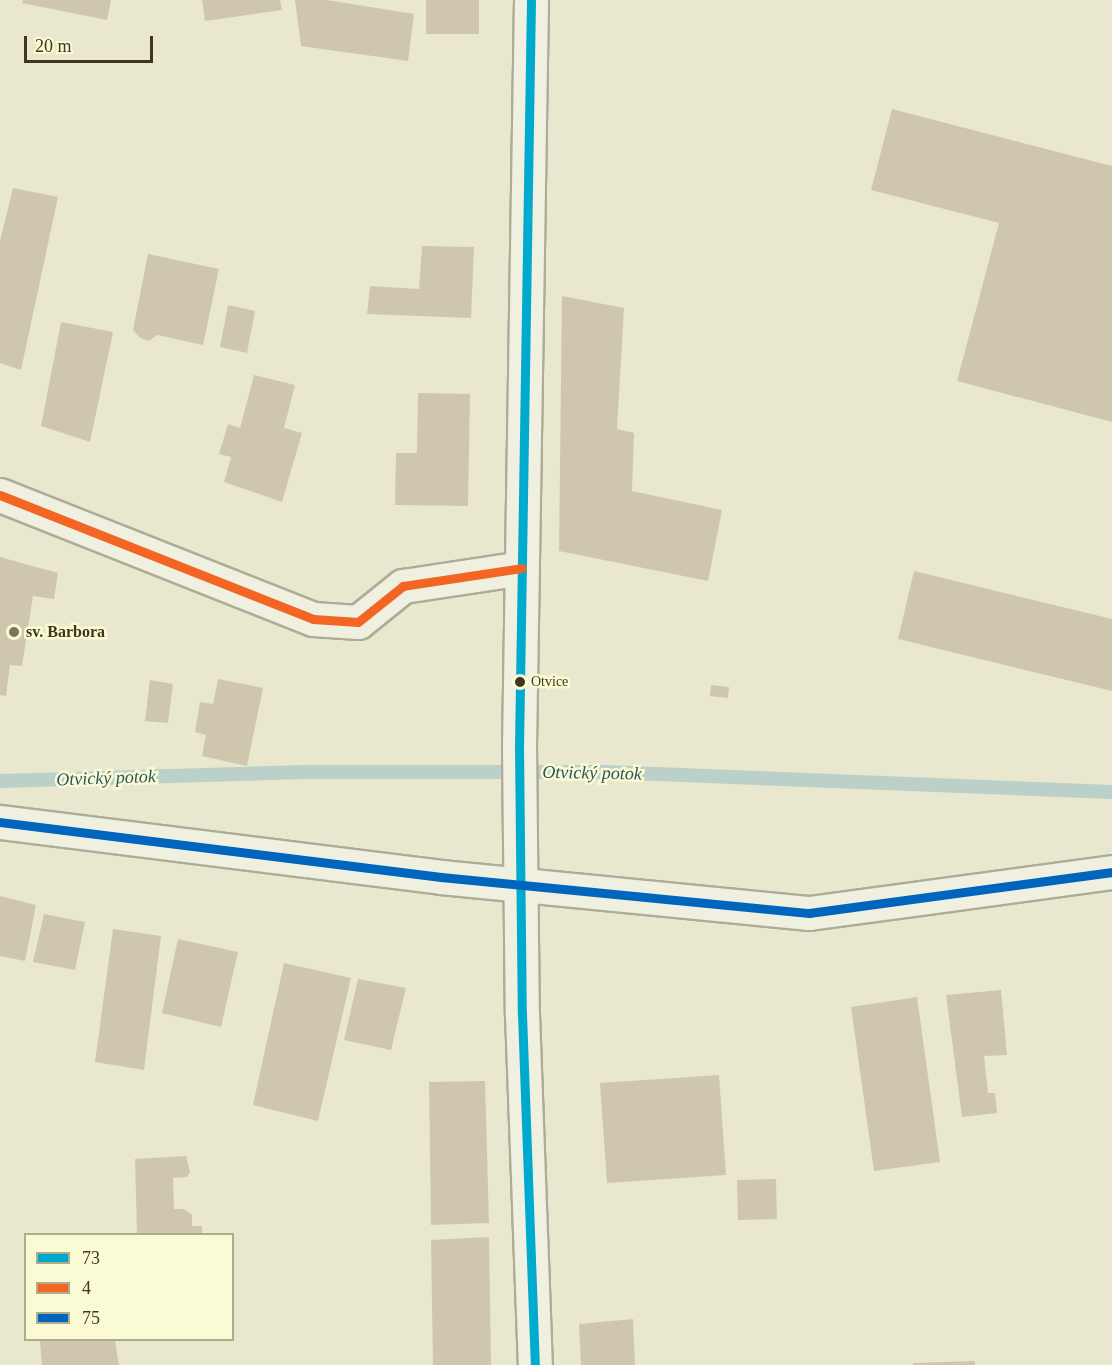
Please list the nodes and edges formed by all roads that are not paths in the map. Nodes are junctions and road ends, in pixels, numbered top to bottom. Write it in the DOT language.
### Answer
graph roads {
  1 [pos="531,0"];
  2 [pos="0,495"];
  3 [pos="522,568"];
  4 [pos="0,822"];
  5 [pos="1112,872"];
  6 [pos="520,883"];
  7 [pos="535,1365"];
  1 -- 3 [label="street"];
  2 -- 3 [label="street"];
  3 -- 6 [label="street"];
  4 -- 6 [label="street"];
  5 -- 6 [label="street"];
  6 -- 7 [label="street"];
}
